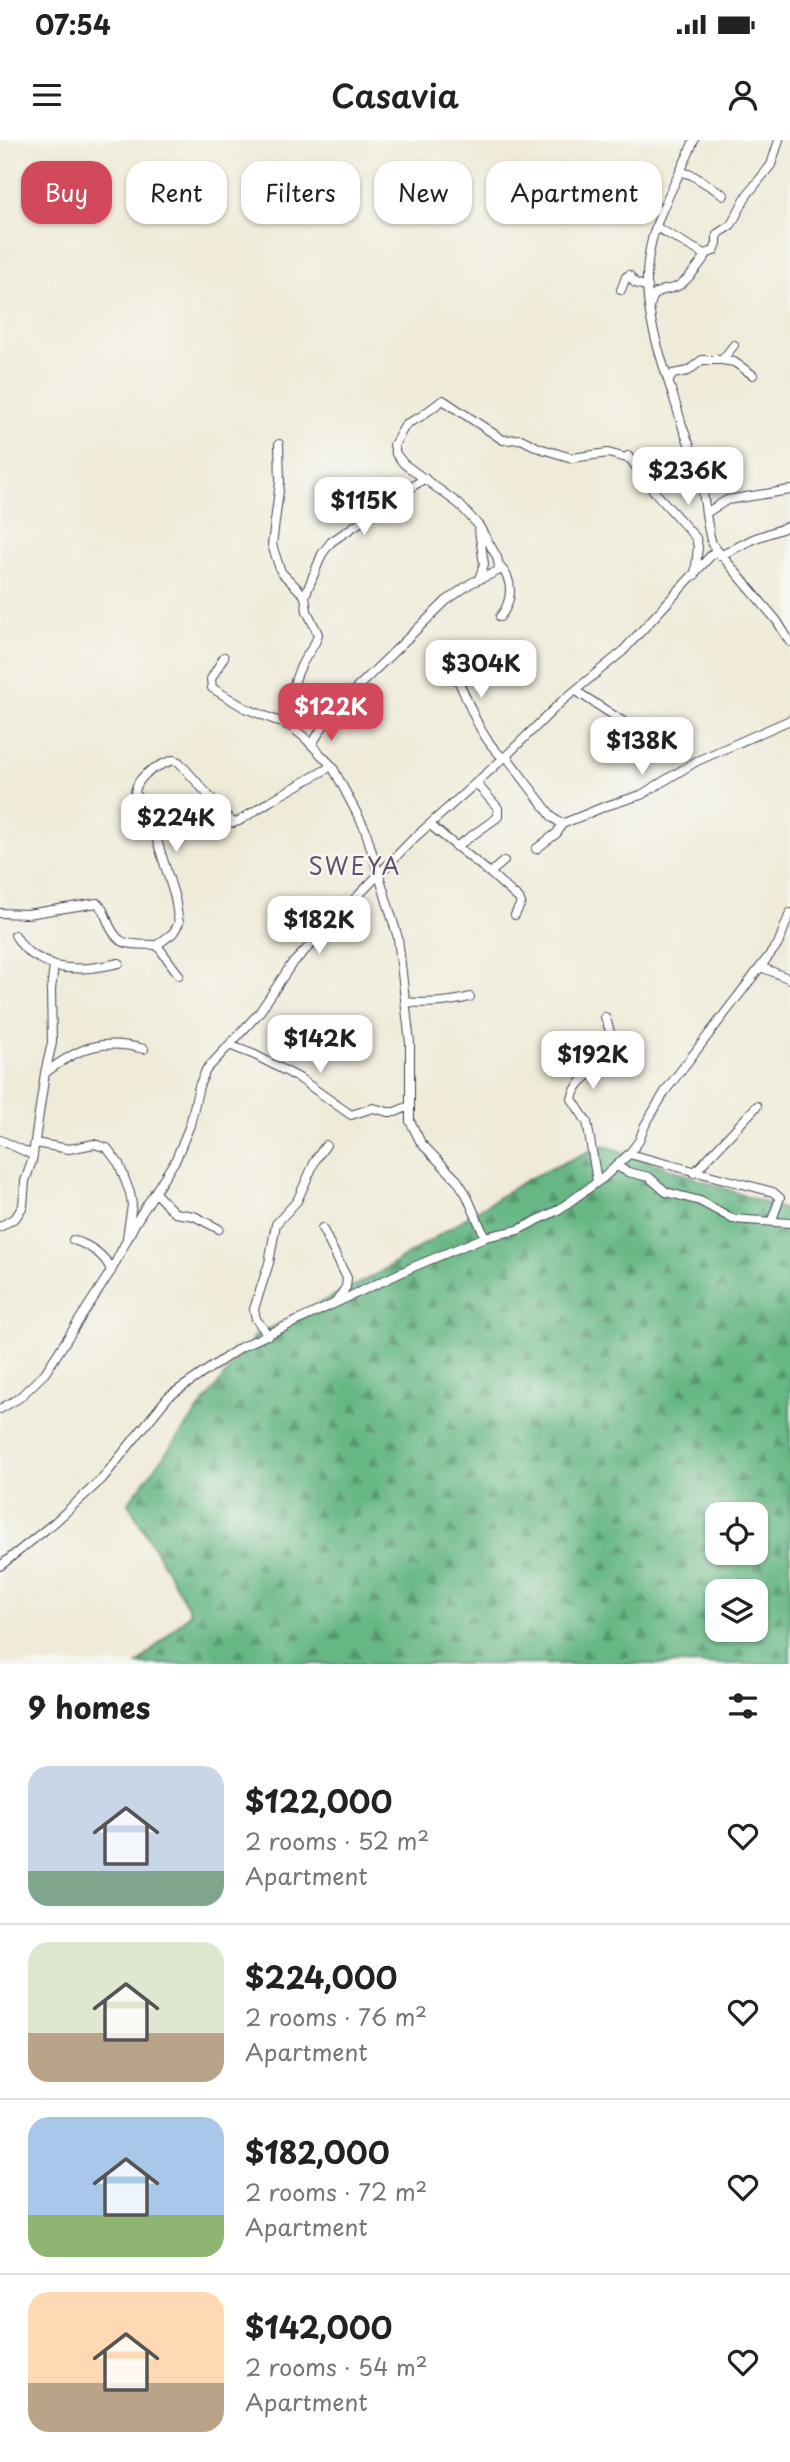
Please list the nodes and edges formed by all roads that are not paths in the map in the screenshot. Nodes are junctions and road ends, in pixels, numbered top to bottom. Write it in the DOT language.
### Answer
graph roads {
  1 [pos="694,140"];
  2 [pos="779,140"];
  3 [pos="682,172"];
  4 [pos="724,195"];
  5 [pos="662,208"];
  6 [pos="657,224"];
  7 [pos="656,228"];
  8 [pos="707,254"];
  9 [pos="648,287"];
  10 [pos="621,290"];
  11 [pos="650,306"];
  12 [pos="734,345"];
  13 [pos="722,360"];
  14 [pos="753,374"];
  15 [pos="668,380"];
  16 [pos="279,444"];
  17 [pos="425,478"];
  18 [pos="790,490"];
  19 [pos="706,513"];
  20 [pos="479,526"];
  21 [pos="790,526"];
  22 [pos="708,530"];
  23 [pos="696,538"];
  24 [pos="718,553"];
  25 [pos="499,566"];
  26 [pos="695,575"];
  27 [pos="479,579"];
  28 [pos="305,596"];
  29 [pos="499,617"];
  30 [pos="790,642"];
  31 [pos="443,647"];
  32 [pos="224,657"];
  33 [pos="576,691"];
  34 [pos="790,720"];
  35 [pos="290,726"];
  36 [pos="630,726"];
  37 [pos="312,744"];
  38 [pos="505,757"];
  39 [pos="332,766"];
  40 [pos="476,783"];
  41 [pos="562,824"];
  42 [pos="430,825"];
  43 [pos="456,847"];
  44 [pos="536,849"];
  45 [pos="504,861"];
  46 [pos="490,873"];
  47 [pos="379,874"];
  48 [pos="0,913"];
  49 [pos="790,913"];
  50 [pos="515,915"];
  51 [pos="15,935"];
  52 [pos="157,945"];
  53 [pos="119,963"];
  54 [pos="54,966"];
  55 [pos="761,967"];
  56 [pos="180,975"];
  57 [pos="790,979"];
  58 [pos="470,997"];
  59 [pos="406,1002"];
  60 [pos="605,1017"];
  61 [pos="229,1045"];
  62 [pos="144,1049"];
  63 [pos="45,1073"];
  64 [pos="757,1105"];
  65 [pos="410,1106"];
  66 [pos="0,1140"];
  67 [pos="35,1143"];
  68 [pos="326,1145"];
  69 [pos="629,1154"];
  70 [pos="33,1155"];
  71 [pos="616,1166"];
  72 [pos="694,1173"];
  73 [pos="597,1181"];
  74 [pos="155,1193"];
  75 [pos="772,1220"];
  76 [pos="790,1223"];
  77 [pos="0,1227"];
  78 [pos="322,1228"];
  79 [pos="219,1229"];
  80 [pos="485,1237"];
  81 [pos="73,1240"];
  82 [pos="127,1240"];
  83 [pos="111,1271"];
  84 [pos="334,1304"];
  85 [pos="268,1335"];
  86 [pos="0,1409"];
  87 [pos="0,1566"];
  1 -- 3 [label="street"];
  2 -- 8 [label="street"];
  3 -- 4 [label="street"];
  3 -- 5 [label="street"];
  6 -- 7 [label="street"];
  7 -- 8 [label="street"];
  7 -- 9 [label="street"];
  8 -- 11 [label="street"];
  9 -- 10 [label="street"];
  9 -- 11 [label="street"];
  11 -- 15 [label="street"];
  12 -- 13 [label="street"];
  13 -- 14 [label="street"];
  13 -- 15 [label="street"];
  15 -- 19 [label="street"];
  16 -- 28 [label="street"];
  17 -- 20 [label="street"];
  17 -- 23 [label="street"];
  17 -- 28 [label="street"];
  18 -- 19 [label="street"];
  19 -- 22 [label="street"];
  20 -- 25 [label="street"];
  20 -- 27 [label="street"];
  21 -- 24 [label="street"];
  22 -- 23 [label="street"];
  22 -- 24 [label="street"];
  23 -- 26 [label="street"];
  24 -- 26 [label="street"];
  24 -- 30 [label="street"];
  25 -- 27 [label="street"];
  25 -- 29 [label="street"];
  26 -- 33 [label="street"];
  27 -- 37 [label="street"];
  28 -- 35 [label="street"];
  31 -- 38 [label="street"];
  32 -- 35 [label="street"];
  33 -- 36 [label="street"];
  33 -- 38 [label="street"];
  34 -- 41 [label="street"];
  35 -- 37 [label="street"];
  37 -- 39 [label="street"];
  38 -- 40 [label="street"];
  38 -- 41 [label="street"];
  39 -- 47 [label="street"];
  39 -- 52 [label="street"];
  40 -- 42 [label="street"];
  40 -- 43 [label="street"];
  41 -- 44 [label="street"];
  42 -- 43 [label="street"];
  42 -- 47 [label="street"];
  43 -- 46 [label="street"];
  45 -- 46 [label="street"];
  46 -- 50 [label="street"];
  47 -- 59 [label="street"];
  47 -- 61 [label="street"];
  48 -- 52 [label="street"];
  49 -- 55 [label="street"];
  51 -- 54 [label="street"];
  52 -- 56 [label="street"];
  53 -- 54 [label="street"];
  54 -- 63 [label="street"];
  55 -- 57 [label="street"];
  55 -- 69 [label="street"];
  58 -- 59 [label="street"];
  59 -- 65 [label="street"];
  60 -- 73 [label="street"];
  61 -- 65 [label="street"];
  61 -- 74 [label="street"];
  62 -- 63 [label="street"];
  63 -- 67 [label="street"];
  64 -- 72 [label="street"];
  65 -- 80 [label="street"];
  66 -- 70 [label="street"];
  67 -- 70 [label="street"];
  67 -- 82 [label="street"];
  68 -- 85 [label="street"];
  69 -- 71 [label="street"];
  69 -- 72 [label="street"];
  70 -- 77 [label="street"];
  71 -- 73 [label="street"];
  71 -- 75 [label="street"];
  72 -- 75 [label="street"];
  73 -- 80 [label="street"];
  74 -- 79 [label="street"];
  74 -- 82 [label="street"];
  75 -- 76 [label="street"];
  78 -- 84 [label="street"];
  80 -- 84 [label="street"];
  81 -- 83 [label="street"];
  82 -- 83 [label="street"];
  83 -- 86 [label="street"];
  84 -- 85 [label="street"];
  85 -- 87 [label="street"];
}
